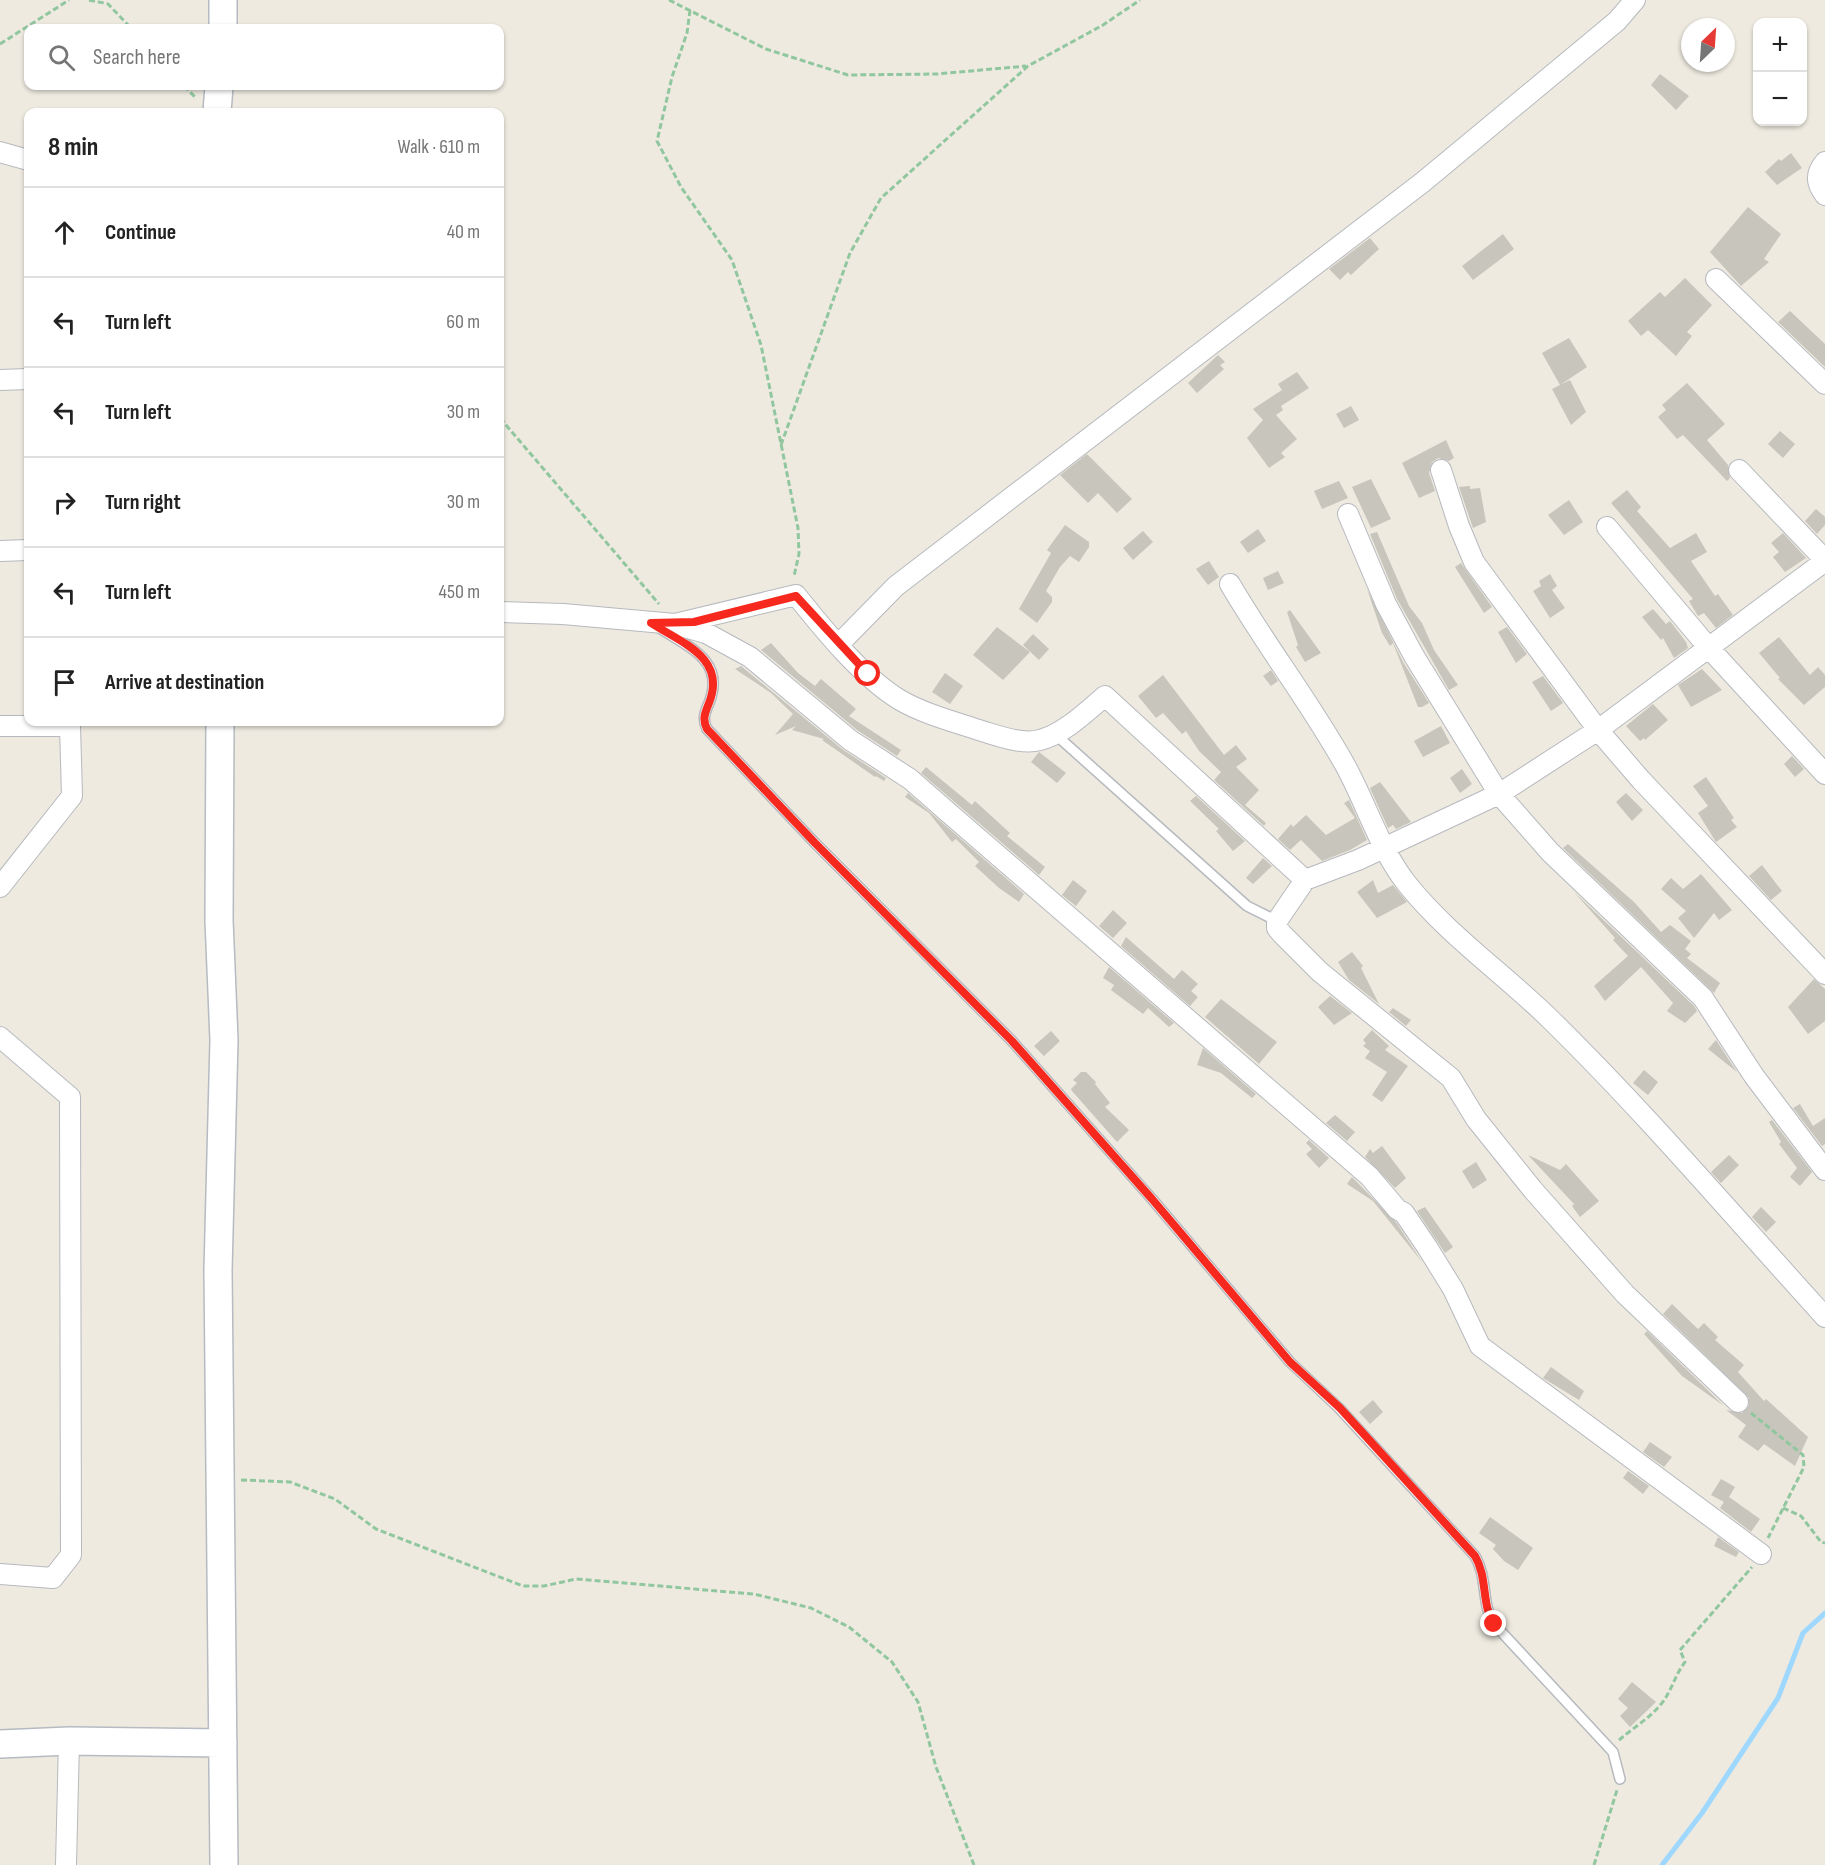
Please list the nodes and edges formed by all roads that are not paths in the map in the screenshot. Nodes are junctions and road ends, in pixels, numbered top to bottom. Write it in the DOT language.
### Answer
graph roads {
  1 [pos="223,0"];
  2 [pos="1635,0"];
  3 [pos="223,24"];
  4 [pos="219,90"];
  5 [pos="217,108"];
  6 [pos="0,152"];
  7 [pos="24,159"];
  8 [pos="1825,162"];
  9 [pos="1825,195"];
  10 [pos="1716,279"];
  11 [pos="24,379"];
  12 [pos="0,380"];
  13 [pos="1825,384"];
  14 [pos="1441,470"];
  15 [pos="1739,470"];
  16 [pos="1348,514"];
  17 [pos="1606,527"];
  18 [pos="0,550"];
  19 [pos="24,550"];
  20 [pos="1825,560"];
  21 [pos="1230,584"];
  22 [pos="504,612"];
  23 [pos="651,623"];
  24 [pos="675,624"];
  25 [pos="839,644"];
  26 [pos="1708,647"];
  27 [pos="0,726"];
  28 [pos="220,726"];
  29 [pos="1598,730"];
  30 [pos="1055,733"];
  31 [pos="1825,774"];
  32 [pos="1499,794"];
  33 [pos="1385,847"];
  34 [pos="1305,880"];
  35 [pos="0,886"];
  36 [pos="1277,921"];
  37 [pos="1825,974"];
  38 [pos="0,1037"];
  39 [pos="1825,1170"];
  40 [pos="1825,1317"];
  41 [pos="1738,1402"];
  42 [pos="1761,1554"];
  43 [pos="0,1574"];
  44 [pos="69,1741"];
  45 [pos="223,1743"];
  46 [pos="0,1744"];
  47 [pos="1620,1779"];
  48 [pos="66,1865"];
  49 [pos="224,1865"];
  1 -- 3 [label="street"];
  2 -- 25 [label="street"];
  4 -- 5 [label="street"];
  6 -- 7 [label="street"];
  8 -- 9 [label="street"];
  10 -- 13 [label="street"];
  11 -- 12 [label="street"];
  14 -- 29 [label="street"];
  15 -- 20 [label="street"];
  16 -- 32 [label="street"];
  17 -- 26 [label="street"];
  18 -- 19 [label="street"];
  20 -- 26 [label="street"];
  21 -- 33 [label="street"];
  22 -- 23 [label="street"];
  23 -- 24 [label="street"];
  23 -- 47 [label="lane"];
  24 -- 25 [label="street"];
  24 -- 42 [label="street"];
  25 -- 30 [label="street"];
  26 -- 29 [label="street"];
  26 -- 31 [label="street"];
  27 -- 35 [label="street"];
  28 -- 45 [label="street"];
  29 -- 32 [label="street"];
  29 -- 37 [label="street"];
  30 -- 34 [label="street"];
  30 -- 36 [label="lane"];
  32 -- 33 [label="street"];
  32 -- 39 [label="street"];
  33 -- 34 [label="street"];
  33 -- 40 [label="street"];
  34 -- 36 [label="street"];
  36 -- 41 [label="street"];
  38 -- 43 [label="street"];
  44 -- 45 [label="street"];
  44 -- 46 [label="street"];
  44 -- 48 [label="street"];
  45 -- 49 [label="street"];
}
